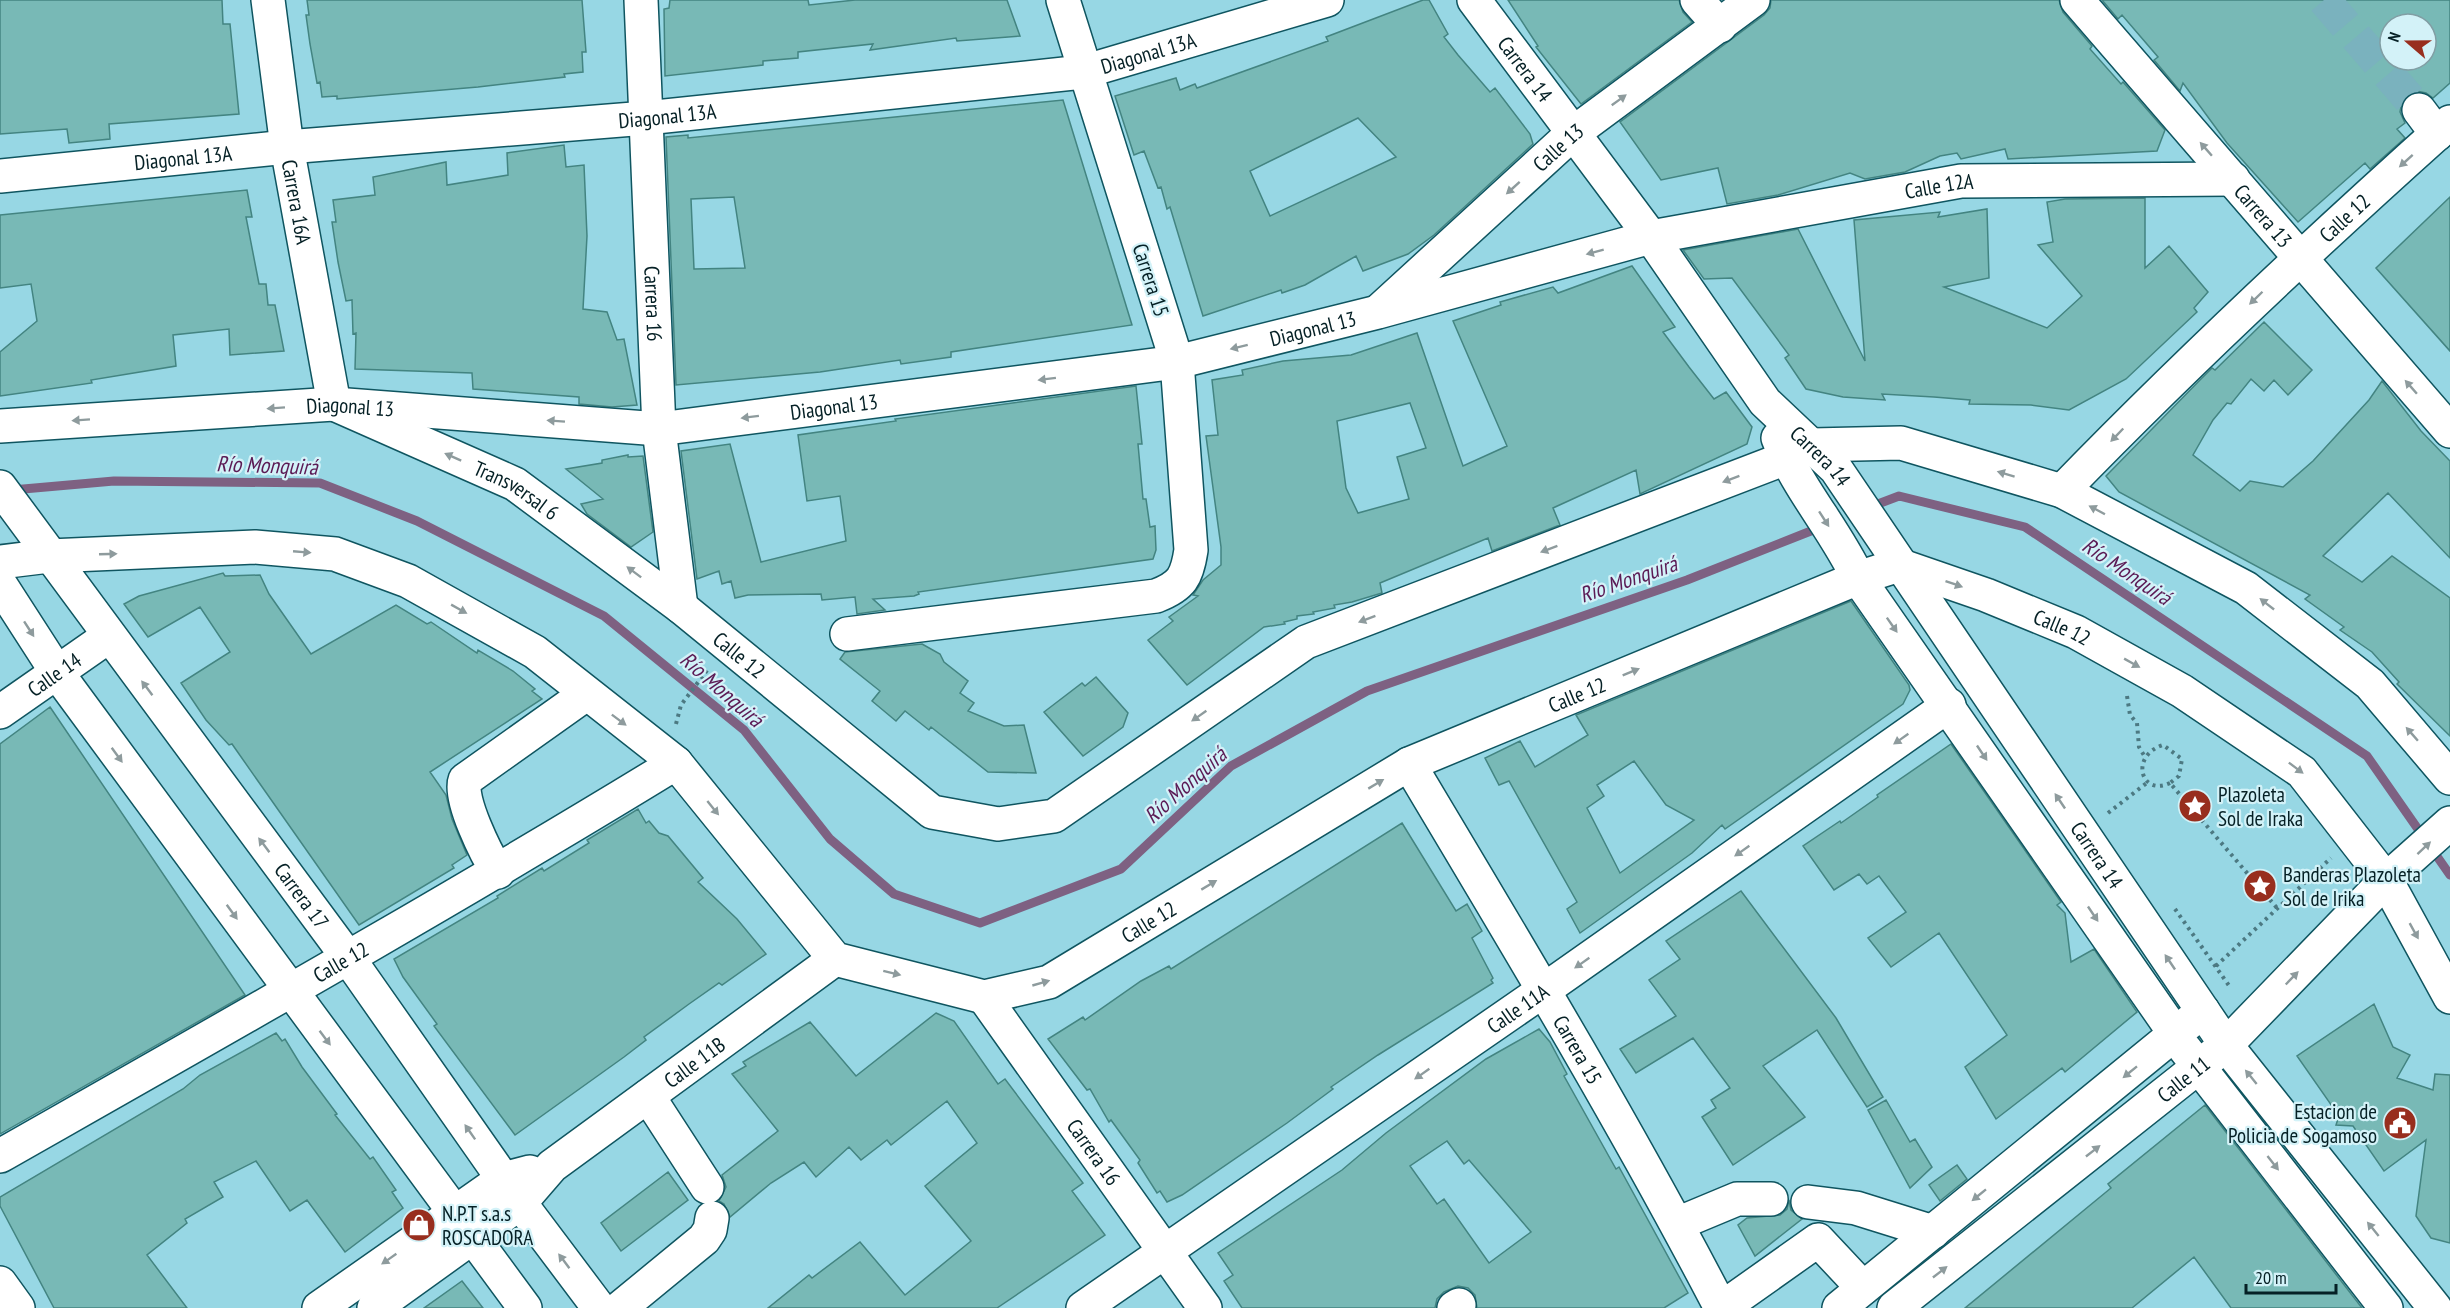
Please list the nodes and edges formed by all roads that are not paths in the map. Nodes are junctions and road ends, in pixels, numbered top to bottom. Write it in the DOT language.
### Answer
graph roads {
  1 [pos="268,0"];
  2 [pos="641,0"];
  3 [pos="1063,0"];
  4 [pos="1327,0"];
  5 [pos="1474,0"];
  6 [pos="1697,0"];
  7 [pos="1753,0"];
  8 [pos="2077,0"];
  9 [pos="1720,26"];
  10 [pos="1083,72"];
  11 [pos="646,118"];
  12 [pos="2436,122"];
  13 [pos="1572,135"];
  14 [pos="287,147"];
  15 [pos="0,177"];
  16 [pos="2233,179"];
  17 [pos="1651,237"];
  18 [pos="2298,258"];
  19 [pos="1378,312"];
  20 [pos="1177,362"];
  21 [pos="334,404"];
  22 [pos="0,426"];
  23 [pos="659,429"];
  24 [pos="2450,431"];
  25 [pos="1799,462"];
  26 [pos="0,487"];
  27 [pos="2062,491"];
  28 [pos="42,547"];
  29 [pos="0,562"];
  30 [pos="1899,565"];
  31 [pos="1853,566"];
  32 [pos="0,584"];
  33 [pos="681,607"];
  34 [pos="848,634"];
  35 [pos="108,636"];
  36 [pos="57,674"];
  37 [pos="586,694"];
  38 [pos="1949,705"];
  39 [pos="0,712"];
  40 [pos="675,748"];
  41 [pos="1409,764"];
  42 [pos="2450,778"];
  43 [pos="2450,823"];
  44 [pos="498,872"];
  45 [pos="2392,876"];
  46 [pos="349,959"];
  47 [pos="835,959"];
  48 [pos="1544,990"];
  49 [pos="290,991"];
  50 [pos="984,997"];
  51 [pos="2450,997"];
  52 [pos="2203,1011"];
  53 [pos="2176,1035"];
  54 [pos="2226,1045"];
  55 [pos="2198,1068"];
  56 [pos="648,1096"];
  57 [pos="0,1156"];
  58 [pos="512,1191"];
  59 [pos="1771,1199"];
  60 [pos="1808,1202"];
  61 [pos="1856,1208"];
  62 [pos="1677,1224"];
  63 [pos="463,1225"];
  64 [pos="1933,1232"];
  65 [pos="1818,1240"];
  66 [pos="1164,1252"];
  67 [pos="0,1283"];
  68 [pos="1851,1298"];
  69 [pos="18,1308"];
  70 [pos="319,1308"];
  71 [pos="374,1308"];
  72 [pos="525,1308"];
  73 [pos="599,1308"];
  74 [pos="620,1308"];
  75 [pos="1083,1308"];
  76 [pos="1204,1308"];
  77 [pos="1721,1308"];
  78 [pos="1894,1308"];
  79 [pos="2386,1308"];
  80 [pos="2435,1308"];
  1 -- 14 [label="street, Carrera 16A"];
  2 -- 11 [label="street, Carrera 16"];
  3 -- 10 [label="street, Carrera 15"];
  4 -- 10 [label="street, Diagonal 13A"];
  5 -- 13 [label="street, Carrera 14"];
  6 -- 9 [label="street"];
  7 -- 9 [label="street, Calle 13"];
  16 -- 8 [label="street, Carrera 13, one-way"];
  13 -- 9 [label="street, Calle 13, one-way"];
  10 -- 11 [label="street, Diagonal 13A"];
  10 -- 20 [label="street, Carrera 15"];
  11 -- 14 [label="street, Diagonal 13A"];
  11 -- 23 [label="street, Carrera 16"];
  12 -- 18 [label="street, Calle 12, one-way"];
  13 -- 17 [label="street, Carrera 14"];
  13 -- 19 [label="street, Calle 13, one-way"];
  14 -- 15 [label="street, Diagonal 13A"];
  14 -- 21 [label="street, Carrera 16A"];
  16 -- 17 [label="street, Calle 12A"];
  16 -- 18 [label="street, Carrera 13"];
  17 -- 19 [label="street, Diagonal 13, one-way"];
  17 -- 25 [label="street, Carrera 14"];
  24 -- 18 [label="street, Carrera 13, one-way"];
  18 -- 27 [label="street, Calle 12, one-way"];
  19 -- 20 [label="street, Diagonal 13, one-way"];
  20 -- 23 [label="street, Diagonal 13, one-way"];
  20 -- 34 [label="street, Carrera 15"];
  21 -- 22 [label="street, Diagonal 13, one-way"];
  23 -- 21 [label="street, Diagonal 13, one-way"];
  33 -- 21 [label="street, Transversal 6, one-way"];
  23 -- 33 [label="street, Carrera 16"];
  27 -- 25 [label="street, Calle 12, one-way"];
  25 -- 30 [label="street, Carrera 14"];
  25 -- 31 [label="street, Carrera 14, one-way"];
  25 -- 33 [label="street, Calle 12, one-way"];
  26 -- 28 [label="street, Carrera 17"];
  42 -- 27 [label="street, Calle 12, one-way"];
  28 -- 29 [label="street"];
  28 -- 35 [label="street, Carrera 17"];
  28 -- 37 [label="street, one-way"];
  30 -- 31 [label="street, Calle 12"];
  30 -- 45 [label="street, Calle 12, one-way"];
  52 -- 30 [label="street, Carrera 14, one-way"];
  31 -- 38 [label="street, Carrera 14, one-way"];
  41 -- 31 [label="street, Calle 12, one-way"];
  32 -- 36 [label="street, one-way"];
  35 -- 36 [label="street, Calle 14"];
  46 -- 35 [label="street, Carrera 17, one-way"];
  36 -- 39 [label="street, Calle 14"];
  36 -- 49 [label="street, one-way"];
  37 -- 40 [label="street, one-way"];
  37 -- 44 [label="street"];
  38 -- 48 [label="street, Calle 11A, one-way"];
  38 -- 53 [label="street, Carrera 14, one-way"];
  40 -- 44 [label="street, Calle 12"];
  40 -- 47 [label="street, one-way"];
  41 -- 48 [label="street, Carrera 15"];
  50 -- 41 [label="street, Calle 12, one-way"];
  45 -- 43 [label="street, Calle 11, one-way"];
  44 -- 46 [label="street, Calle 12"];
  45 -- 51 [label="street, Calle 12, one-way"];
  54 -- 45 [label="street, Calle 11, one-way"];
  46 -- 49 [label="street, Calle 12"];
  58 -- 46 [label="street, Carrera 17, one-way"];
  47 -- 50 [label="street, Calle 12, one-way"];
  47 -- 56 [label="street, Calle 11B"];
  48 -- 62 [label="street, Carrera 15"];
  48 -- 66 [label="street, Calle 11A, one-way"];
  49 -- 57 [label="street, Calle 12"];
  49 -- 63 [label="street, one-way"];
  50 -- 66 [label="street, Carrera 16"];
  52 -- 53 [label="street, Calle 11"];
  52 -- 54 [label="street, Carrera 14"];
  53 -- 55 [label="street, Carrera 14"];
  53 -- 64 [label="street, Calle 11, one-way"];
  54 -- 55 [label="street, Calle 11"];
  80 -- 54 [label="street, Carrera 14, one-way"];
  78 -- 55 [label="street, Calle 11, one-way"];
  55 -- 79 [label="street, Carrera 14, one-way"];
  56 -- 58 [label="street, Calle 11B"];
  56 -- 74 [label="street"];
  58 -- 63 [label="street, Calle 11B"];
  73 -- 58 [label="street, Carrera 17, one-way"];
  59 -- 62 [label="street"];
  60 -- 61 [label="street"];
  61 -- 64 [label="street"];
  61 -- 65 [label="street"];
  62 -- 77 [label="street, Carrera 15"];
  63 -- 70 [label="street, Calle 11B, one-way"];
  63 -- 71 [label="street, Calle 11B"];
  63 -- 72 [label="street"];
  64 -- 68 [label="street, Calle 11"];
  65 -- 68 [label="street"];
  65 -- 77 [label="street"];
  66 -- 75 [label="street, Calle 11A"];
  66 -- 76 [label="street, Carrera 16"];
  67 -- 69 [label="street"];
}
